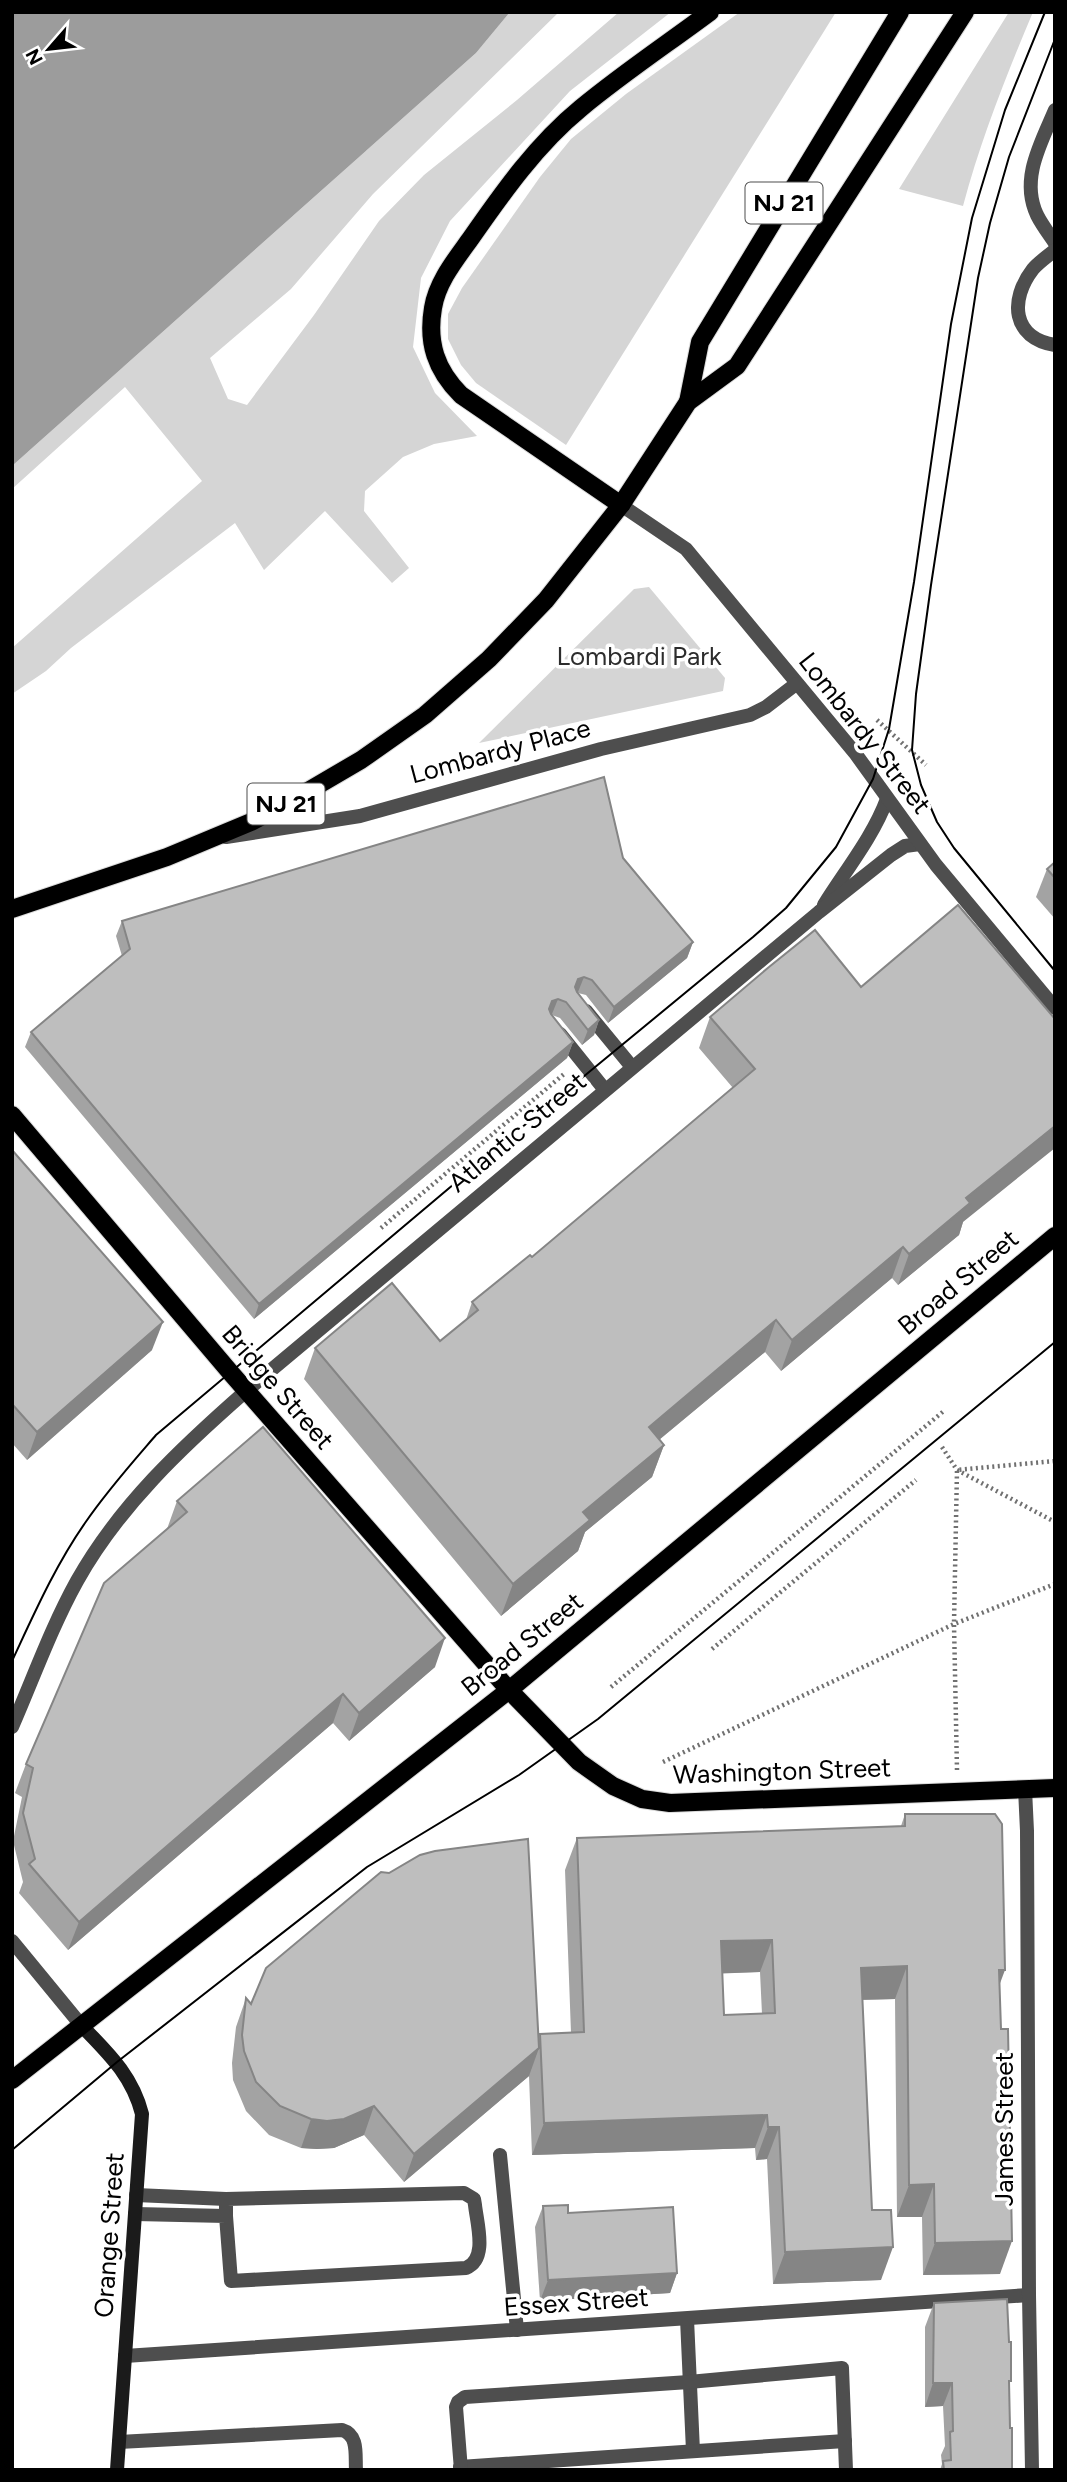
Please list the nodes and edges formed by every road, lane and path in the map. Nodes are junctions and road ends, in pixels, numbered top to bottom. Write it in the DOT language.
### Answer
graph roads {
  1 [pos="710,12"];
  2 [pos="900,12"];
  3 [pos="965,12"];
  4 [pos="1055,110"];
  5 [pos="1055,243"];
  6 [pos="1055,250"];
  7 [pos="1055,345"];
  8 [pos="688,402"];
  9 [pos="621,505"];
  10 [pos="796,684"];
  11 [pos="877,720"];
  12 [pos="926,765"];
  13 [pos="887,799"];
  14 [pos="208,840"];
  15 [pos="920,844"];
  16 [pos="12,909"];
  17 [pos="819,912"];
  18 [pos="579,1002"];
  19 [pos="1055,1008"];
  20 [pos="553,1024"];
  21 [pos="632,1067"];
  22 [pos="564,1074"];
  23 [pos="605,1090"];
  24 [pos="12,1115"];
  25 [pos="381,1228"];
  26 [pos="1055,1236"];
  27 [pos="246,1391"];
  28 [pos="945,1410"];
  29 [pos="942,1447"];
  30 [pos="1055,1461"];
  31 [pos="957,1470"];
  32 [pos="916,1480"];
  33 [pos="1055,1522"];
  34 [pos="1055,1584"];
  35 [pos="954,1624"];
  36 [pos="712,1649"];
  37 [pos="611,1687"];
  38 [pos="509,1690"];
  39 [pos="12,1727"];
  40 [pos="663,1762"];
  41 [pos="1055,1788"];
  42 [pos="1024,1789"];
  43 [pos="958,1792"];
  44 [pos="12,1941"];
  45 [pos="81,2025"];
  46 [pos="12,2080"];
  47 [pos="500,2155"];
  48 [pos="136,2195"];
  49 [pos="226,2199"];
  50 [pos="135,2214"];
  51 [pos="226,2216"];
  52 [pos="1029,2295"];
  53 [pos="687,2319"];
  54 [pos="517,2330"];
  55 [pos="125,2356"];
  56 [pos="689,2382"];
  57 [pos="845,2441"];
  58 [pos="119,2442"];
  59 [pos="693,2451"];
  60 [pos="461,2468"];
  61 [pos="117,2470"];
  62 [pos="356,2470"];
  63 [pos="846,2470"];
  64 [pos="1032,2470"];
  1 -- 9 [label="main road"];
  2 -- 8 [label="main road, NJ 21"];
  3 -- 8 [label="main road, NJ 21"];
  4 -- 5 [label="street"];
  6 -- 7 [label="street"];
  8 -- 9 [label="main road, NJ 21"];
  9 -- 10 [label="street, Lombardy Street"];
  9 -- 14 [label="main road, NJ 21"];
  10 -- 13 [label="street, Lombardy Street"];
  10 -- 14 [label="street, Lombardy Place"];
  11 -- 12 [label="path"];
  13 -- 15 [label="street, Lombardy Street"];
  13 -- 17 [label="street, Atlantic Street"];
  14 -- 16 [label="main road, NJ 21"];
  15 -- 17 [label="street, Atlantic Street"];
  15 -- 19 [label="street, Lombardy Street"];
  17 -- 21 [label="street, Atlantic Street"];
  18 -- 21 [label="street"];
  20 -- 23 [label="street"];
  21 -- 23 [label="street, Atlantic Street"];
  22 -- 25 [label="path"];
  23 -- 27 [label="street, Atlantic Street"];
  24 -- 27 [label="main road, Bridge Street"];
  26 -- 38 [label="main road, Broad Street"];
  27 -- 38 [label="main road, Bridge Street"];
  27 -- 39 [label="street, Atlantic Street"];
  28 -- 37 [label="path"];
  29 -- 31 [label="path"];
  30 -- 31 [label="path"];
  31 -- 33 [label="path"];
  31 -- 35 [label="path"];
  32 -- 36 [label="path"];
  34 -- 35 [label="path"];
  35 -- 40 [label="path"];
  35 -- 43 [label="path"];
  38 -- 43 [label="main road, Washington Street"];
  38 -- 45 [label="main road, Broad Street"];
  41 -- 42 [label="main road, Washington Street"];
  42 -- 43 [label="main road, Washington Street"];
  42 -- 52 [label="street, James Street"];
  44 -- 45 [label="street"];
  45 -- 46 [label="main road, Broad Street"];
  45 -- 48 [label="main road, Orange Street"];
  47 -- 54 [label="street"];
  48 -- 49 [label="street"];
  48 -- 50 [label="main road, Orange Street"];
  49 -- 51 [label="street"];
  49 -- 51 [label="street"];
  50 -- 51 [label="street"];
  50 -- 55 [label="main road, Orange Street"];
  52 -- 53 [label="street, Essex Street"];
  52 -- 64 [label="street, James Street"];
  53 -- 54 [label="street, Essex Street"];
  53 -- 56 [label="street"];
  54 -- 55 [label="street, Essex Street"];
  55 -- 58 [label="main road, Orange Street"];
  56 -- 57 [label="street"];
  56 -- 59 [label="street"];
  56 -- 60 [label="street"];
  57 -- 59 [label="street"];
  57 -- 63 [label="street"];
  58 -- 61 [label="main road, Orange Street"];
  58 -- 62 [label="street"];
  59 -- 60 [label="street"];
}
